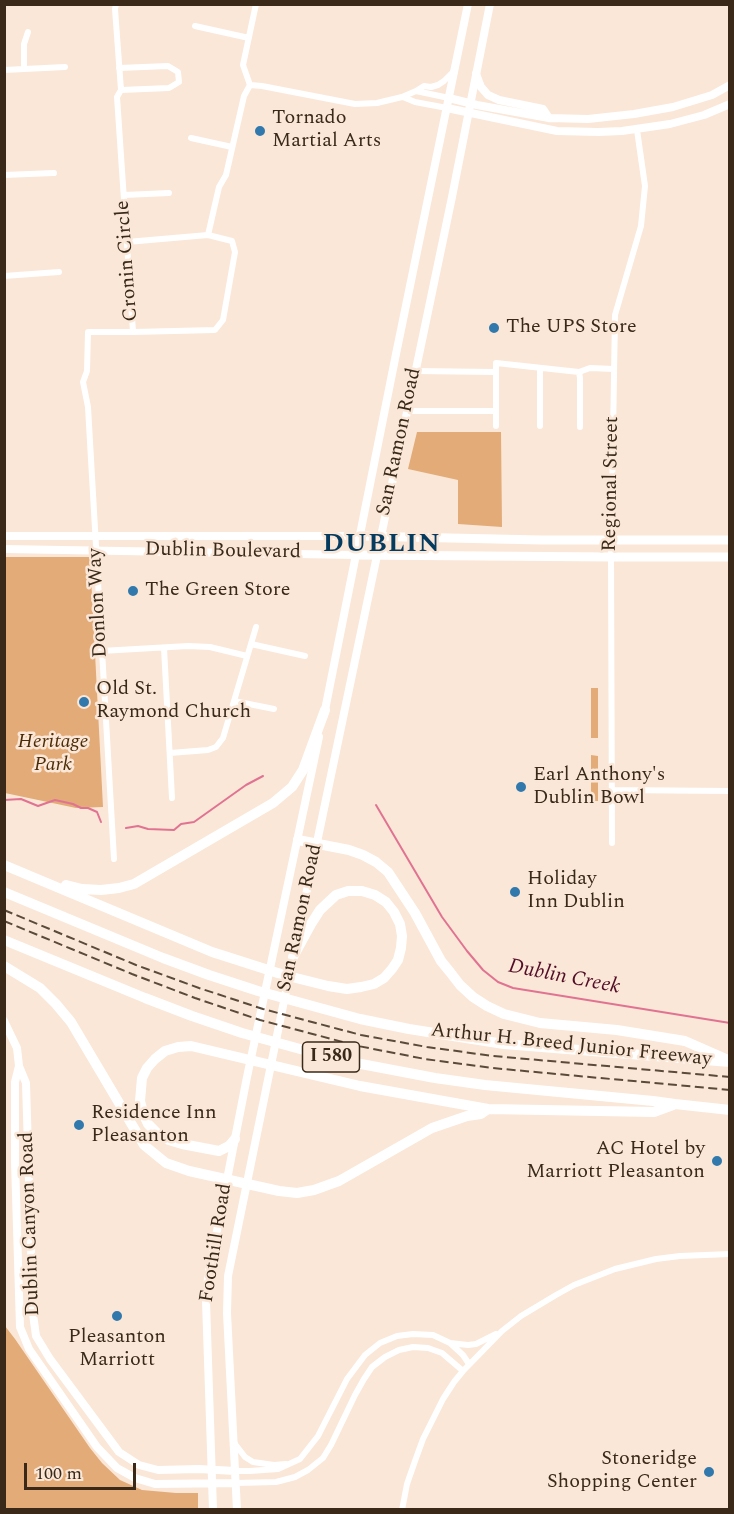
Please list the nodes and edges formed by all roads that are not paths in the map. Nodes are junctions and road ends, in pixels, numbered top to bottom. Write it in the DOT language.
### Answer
graph roads {
  1 [pos="116,4"];
  2 [pos="256,4"];
  3 [pos="468,4"];
  4 [pos="490,4"];
  5 [pos="195,26"];
  6 [pos="28,32"];
  7 [pos="249,38"];
  8 [pos="65,67"];
  9 [pos="119,68"];
  10 [pos="24,69"];
  11 [pos="455,69"];
  12 [pos="4,70"];
  13 [pos="476,74"];
  14 [pos="250,85"];
  15 [pos="729,85"];
  16 [pos="121,90"];
  17 [pos="416,91"];
  18 [pos="402,97"];
  19 [pos="449,98"];
  20 [pos="470,103"];
  21 [pos="729,104"];
  22 [pos="447,108"];
  23 [pos="468,113"];
  24 [pos="549,118"];
  25 [pos="637,130"];
  26 [pos="191,138"];
  27 [pos="232,147"];
  28 [pos="54,173"];
  29 [pos="4,175"];
  30 [pos="169,193"];
  31 [pos="124,195"];
  32 [pos="208,235"];
  33 [pos="127,242"];
  34 [pos="59,272"];
  35 [pos="4,276"];
  36 [pos="133,332"];
  37 [pos="540,368"];
  38 [pos="614,369"];
  39 [pos="415,371"];
  40 [pos="496,372"];
  41 [pos="579,372"];
  42 [pos="407,411"];
  43 [pos="496,411"];
  44 [pos="496,426"];
  45 [pos="540,426"];
  46 [pos="580,427"];
  47 [pos="4,536"];
  48 [pos="95,536"];
  49 [pos="359,536"];
  50 [pos="381,537"];
  51 [pos="611,540"];
  52 [pos="729,540"];
  53 [pos="4,549"];
  54 [pos="96,550"];
  55 [pos="355,555"];
  56 [pos="377,555"];
  57 [pos="611,557"];
  58 [pos="729,557"];
  59 [pos="256,627"];
  60 [pos="251,644"];
  61 [pos="164,648"];
  62 [pos="101,651"];
  63 [pos="247,656"];
  64 [pos="305,656"];
  65 [pos="234,701"];
  66 [pos="274,709"];
  67 [pos="325,710"];
  68 [pos="170,753"];
  69 [pos="612,790"];
  70 [pos="729,791"];
  71 [pos="172,798"];
  72 [pos="298,840"];
  73 [pos="612,843"];
  74 [pos="317,844"];
  75 [pos="114,859"];
  76 [pos="4,865"];
  77 [pos="34,877"];
  78 [pos="4,892"];
  79 [pos="4,940"];
  80 [pos="293,957"];
  81 [pos="4,966"];
  82 [pos="260,1015"];
  83 [pos="4,1021"];
  84 [pos="280,1021"];
  85 [pos="729,1061"];
  86 [pos="19,1066"];
  87 [pos="675,1104"];
  88 [pos="488,1109"];
  89 [pos="729,1110"];
  90 [pos="235,1139"];
  91 [pos="227,1180"];
  92 [pos="246,1184"];
  93 [pos="729,1254"];
  94 [pos="502,1331"];
  95 [pos="450,1343"];
  96 [pos="470,1364"];
  97 [pos="463,1371"];
  98 [pos="234,1441"];
  99 [pos="292,1463"];
  100 [pos="212,1469"];
  101 [pos="235,1471"];
  102 [pos="212,1483"];
  103 [pos="236,1483"];
  104 [pos="213,1509"];
  105 [pos="237,1509"];
  106 [pos="402,1509"];
  1 -- 9 [label="street, Cronin Circle"];
  2 -- 7 [label="street"];
  3 -- 11 [label="main road, San Ramon Road"];
  4 -- 13 [label="main road, San Ramon Road"];
  5 -- 7 [label="street"];
  6 -- 10 [label="street"];
  7 -- 14 [label="street"];
  8 -- 10 [label="street"];
  9 -- 16 [label="street, Cronin Circle"];
  9 -- 16 [label="street"];
  10 -- 12 [label="street"];
  11 -- 17 [label="street"];
  11 -- 19 [label="main road, San Ramon Road"];
  13 -- 20 [label="main road, San Ramon Road"];
  13 -- 24 [label="street"];
  14 -- 18 [label="street"];
  14 -- 27 [label="street"];
  15 -- 24 [label="street"];
  16 -- 31 [label="street, Cronin Circle"];
  17 -- 18 [label="street"];
  17 -- 19 [label="street"];
  18 -- 22 [label="street"];
  19 -- 20 [label="street"];
  19 -- 22 [label="main road, San Ramon Road"];
  20 -- 23 [label="main road, San Ramon Road"];
  20 -- 24 [label="street"];
  21 -- 25 [label="street"];
  22 -- 23 [label="street"];
  22 -- 49 [label="main road, San Ramon Road"];
  23 -- 25 [label="street"];
  23 -- 39 [label="main road, San Ramon Road"];
  25 -- 38 [label="street, Regional Street"];
  26 -- 27 [label="street"];
  27 -- 32 [label="street"];
  28 -- 29 [label="street"];
  30 -- 31 [label="street"];
  31 -- 33 [label="street, Cronin Circle"];
  32 -- 33 [label="street"];
  32 -- 36 [label="street, Cronin Circle"];
  33 -- 36 [label="street, Cronin Circle"];
  34 -- 35 [label="street"];
  36 -- 48 [label="street, Donlon Way"];
  37 -- 40 [label="street"];
  37 -- 41 [label="street"];
  37 -- 45 [label="street"];
  38 -- 41 [label="street"];
  38 -- 51 [label="street, Regional Street"];
  39 -- 40 [label="street"];
  39 -- 42 [label="main road, San Ramon Road"];
  40 -- 43 [label="street"];
  41 -- 46 [label="street"];
  42 -- 43 [label="street"];
  42 -- 50 [label="main road, San Ramon Road"];
  43 -- 44 [label="street"];
  47 -- 48 [label="street, Dublin Boulevard"];
  48 -- 49 [label="street, Dublin Boulevard"];
  48 -- 54 [label="street, Donlon Way"];
  49 -- 50 [label="main road, Dublin Boulevard"];
  49 -- 55 [label="main road, San Ramon Road"];
  50 -- 51 [label="main road, Dublin Boulevard"];
  50 -- 56 [label="main road, San Ramon Road"];
  51 -- 52 [label="main road, Dublin Boulevard"];
  51 -- 57 [label="street, Regional Street"];
  53 -- 54 [label="street, Dublin Boulevard"];
  54 -- 55 [label="street, Dublin Boulevard"];
  54 -- 62 [label="street, Donlon Way"];
  55 -- 56 [label="main road, Dublin Boulevard"];
  55 -- 67 [label="main road, San Ramon Road"];
  56 -- 57 [label="main road, Dublin Boulevard"];
  56 -- 74 [label="main road, San Ramon Road"];
  57 -- 58 [label="main road, Dublin Boulevard"];
  57 -- 69 [label="street, Regional Street"];
  59 -- 60 [label="street"];
  60 -- 63 [label="street"];
  60 -- 64 [label="street"];
  61 -- 62 [label="street"];
  61 -- 63 [label="street"];
  61 -- 68 [label="street"];
  62 -- 75 [label="street, Donlon Way"];
  63 -- 65 [label="street"];
  65 -- 66 [label="street"];
  65 -- 68 [label="street"];
  67 -- 72 [label="main road, San Ramon Road"];
  67 -- 77 [label="highway"];
  68 -- 71 [label="street"];
  69 -- 70 [label="street"];
  69 -- 73 [label="street, Regional Street"];
  72 -- 74 [label="highway"];
  72 -- 82 [label="main road, San Ramon Road"];
  74 -- 80 [label="main road, San Ramon Road"];
  74 -- 85 [label="highway"];
  76 -- 77 [label="highway"];
  77 -- 80 [label="highway"];
  78 -- 85 [label="highway, Arthur H. Breed Junior Freeway / I 580"];
  79 -- 87 [label="highway, I 580"];
  80 -- 84 [label="main road, San Ramon Road"];
  81 -- 91 [label="highway"];
  82 -- 90 [label="main road, Foothill Road"];
  83 -- 86 [label="main road, Dublin Canyon Road"];
  84 -- 92 [label="main road, Foothill Road"];
  86 -- 100 [label="main road, Dublin Canyon Road"];
  86 -- 102 [label="main road, Dublin Canyon Road"];
  87 -- 88 [label="highway"];
  87 -- 89 [label="highway, I 580"];
  88 -- 90 [label="highway"];
  88 -- 92 [label="highway"];
  90 -- 91 [label="main road, Foothill Road"];
  91 -- 92 [label="highway"];
  91 -- 100 [label="main road, Foothill Road"];
  92 -- 98 [label="main road, Foothill Road"];
  93 -- 94 [label="street"];
  94 -- 95 [label="street"];
  94 -- 96 [label="street"];
  95 -- 96 [label="street"];
  95 -- 99 [label="street"];
  96 -- 97 [label="street"];
  97 -- 103 [label="street"];
  97 -- 106 [label="street"];
  98 -- 99 [label="street"];
  98 -- 101 [label="main road, Foothill Road"];
  99 -- 101 [label="street"];
  100 -- 101 [label="main road, Dublin Canyon Road"];
  100 -- 102 [label="main road, Foothill Road"];
  101 -- 103 [label="main road, Foothill Road"];
  102 -- 103 [label="main road, Dublin Canyon Road"];
  102 -- 104 [label="main road, Foothill Road"];
  103 -- 105 [label="main road, Foothill Road"];
}
